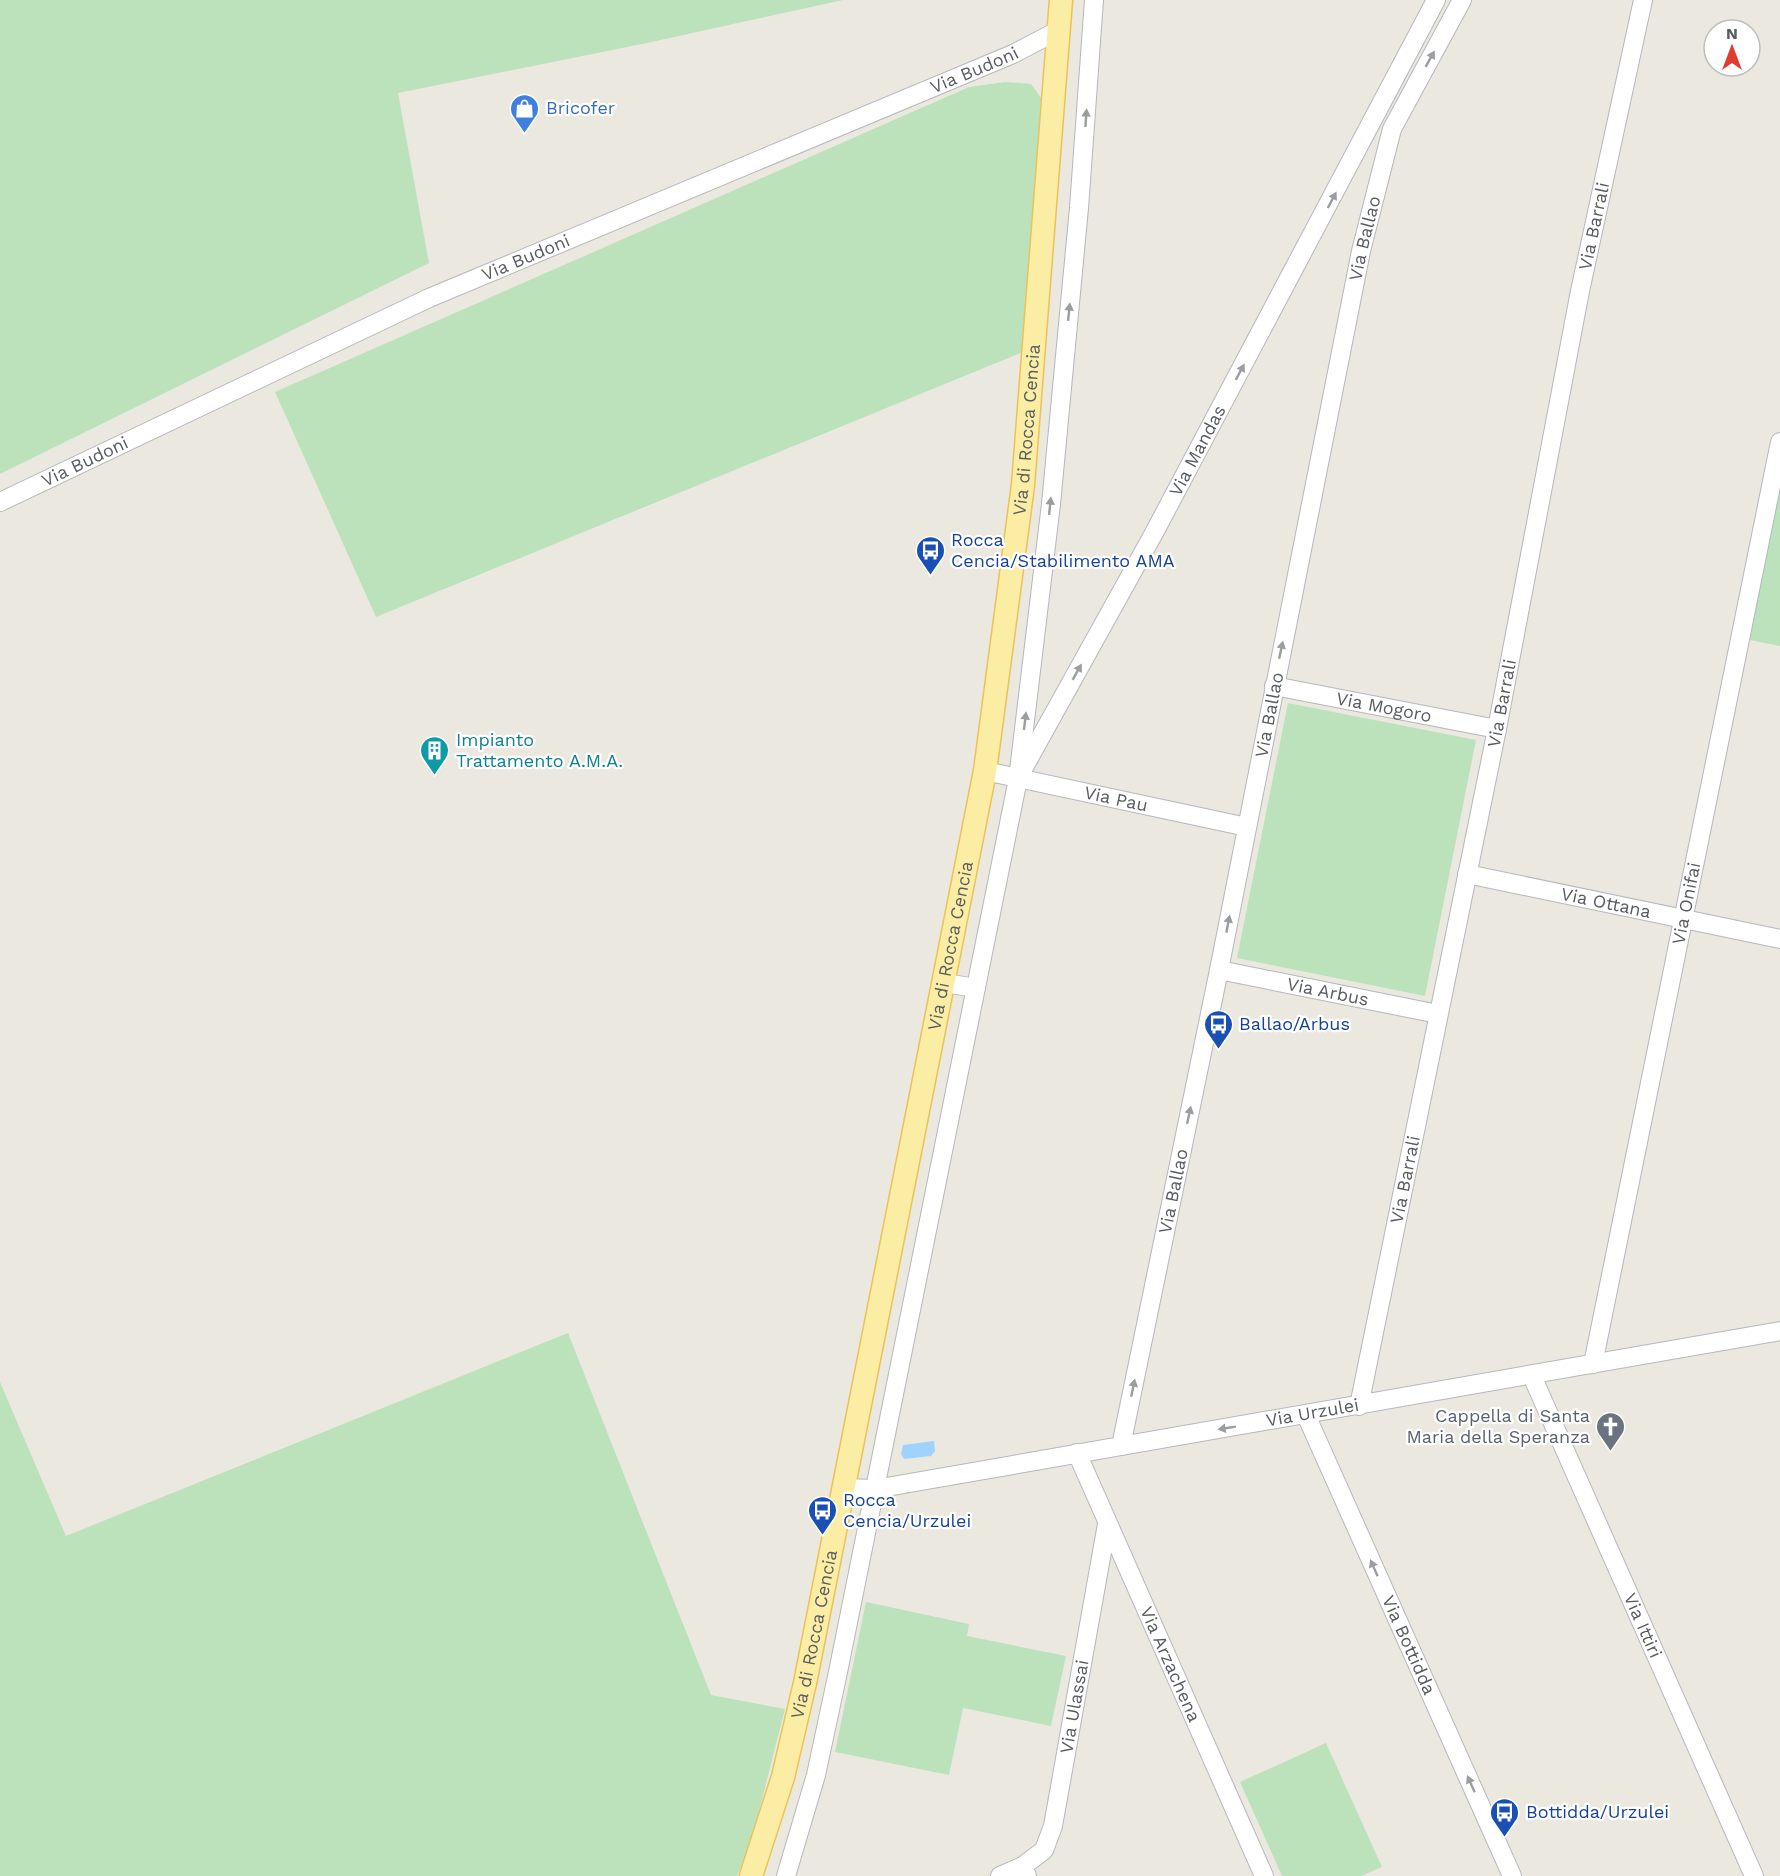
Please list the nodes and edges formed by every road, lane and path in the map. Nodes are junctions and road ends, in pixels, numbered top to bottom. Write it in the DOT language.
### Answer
graph roads {
  1 [pos="1061,0"];
  2 [pos="1094,0"];
  3 [pos="1436,0"];
  4 [pos="1462,0"];
  5 [pos="1643,0"];
  6 [pos="1426,18"];
  7 [pos="1446,29"];
  8 [pos="1059,30"];
  9 [pos="1394,80"];
  10 [pos="1414,89"];
  11 [pos="1373,122"];
  12 [pos="1392,129"];
  13 [pos="1780,442"];
  14 [pos="0,502"];
  15 [pos="1274,686"];
  16 [pos="1497,729"];
  17 [pos="985,771"];
  18 [pos="1018,778"];
  19 [pos="1247,827"];
  20 [pos="1467,874"];
  21 [pos="1683,917"];
  22 [pos="1780,939"];
  23 [pos="1219,970"];
  24 [pos="945,983"];
  25 [pos="976,988"];
  26 [pos="1438,1014"];
  27 [pos="1780,1331"];
  28 [pos="1593,1364"];
  29 [pos="1532,1376"];
  30 [pos="1359,1406"];
  31 [pos="1306,1415"];
  32 [pos="1121,1446"];
  33 [pos="1077,1453"];
  34 [pos="843,1488"];
  35 [pos="875,1489"];
  36 [pos="1107,1524"];
  37 [pos="1025,1871"];
  38 [pos="751,1876"];
  39 [pos="786,1876"];
  40 [pos="1000,1876"];
  41 [pos="1264,1876"];
  42 [pos="1512,1876"];
  43 [pos="1754,1876"];
  1 -- 8 [label="main road, Via di Rocca Cencia"];
  18 -- 2 [label="street, Via di Rocca Cencia, one-way"];
  3 -- 6 [label="street, Via Mandas"];
  4 -- 7 [label="street, Via Ballao"];
  5 -- 16 [label="street, Via Barrali"];
  6 -- 7 [label="street"];
  6 -- 9 [label="street, Via Mandas"];
  10 -- 7 [label="street, Via Ballao, one-way"];
  8 -- 14 [label="street, Via Budoni"];
  8 -- 17 [label="main road, Via di Rocca Cencia"];
  9 -- 10 [label="street"];
  9 -- 11 [label="street, Via Mandas"];
  10 -- 12 [label="street, Via Ballao"];
  11 -- 12 [label="street"];
  18 -- 11 [label="street, Via Mandas, one-way"];
  15 -- 12 [label="street, Via Ballao, one-way"];
  13 -- 21 [label="street, Via Onifai"];
  15 -- 16 [label="street, Via Mogoro"];
  15 -- 19 [label="street, Via Ballao"];
  16 -- 20 [label="street, Via Barrali"];
  17 -- 18 [label="street, Via Pau"];
  17 -- 24 [label="main road, Via di Rocca Cencia"];
  18 -- 19 [label="street, Via Pau"];
  18 -- 25 [label="street, Via di Rocca Cencia"];
  23 -- 19 [label="street, Via Ballao, one-way"];
  20 -- 21 [label="street, Via Ottana"];
  20 -- 26 [label="street, Via Barrali"];
  21 -- 22 [label="street, Via Ottana"];
  21 -- 28 [label="street, Via Onifai"];
  23 -- 26 [label="street, Via Arbus"];
  32 -- 23 [label="street, Via Ballao, one-way"];
  24 -- 25 [label="street"];
  24 -- 34 [label="main road, Via di Rocca Cencia"];
  25 -- 35 [label="street, Via di Rocca Cencia"];
  26 -- 30 [label="street, Via Barrali"];
  27 -- 28 [label="street, Via Urzulei"];
  28 -- 29 [label="street, Via Urzulei"];
  29 -- 30 [label="street, Via Urzulei"];
  29 -- 43 [label="street, Via Ittiri"];
  30 -- 31 [label="street, Via Urzulei"];
  31 -- 32 [label="street, Via Urzulei, one-way"];
  42 -- 31 [label="street, Via Bottidda, one-way"];
  32 -- 33 [label="street, Via Urzulei"];
  33 -- 35 [label="street, Via Urzulei"];
  33 -- 36 [label="street, Via Arzachena"];
  34 -- 35 [label="street, Via Urzulei"];
  34 -- 38 [label="main road, Via di Rocca Cencia"];
  35 -- 39 [label="street, Via di Rocca Cencia"];
  36 -- 37 [label="street, Via Ulassai"];
  36 -- 41 [label="street, Via Arzachena"];
  37 -- 40 [label="street, Via Ulassai"];
}
